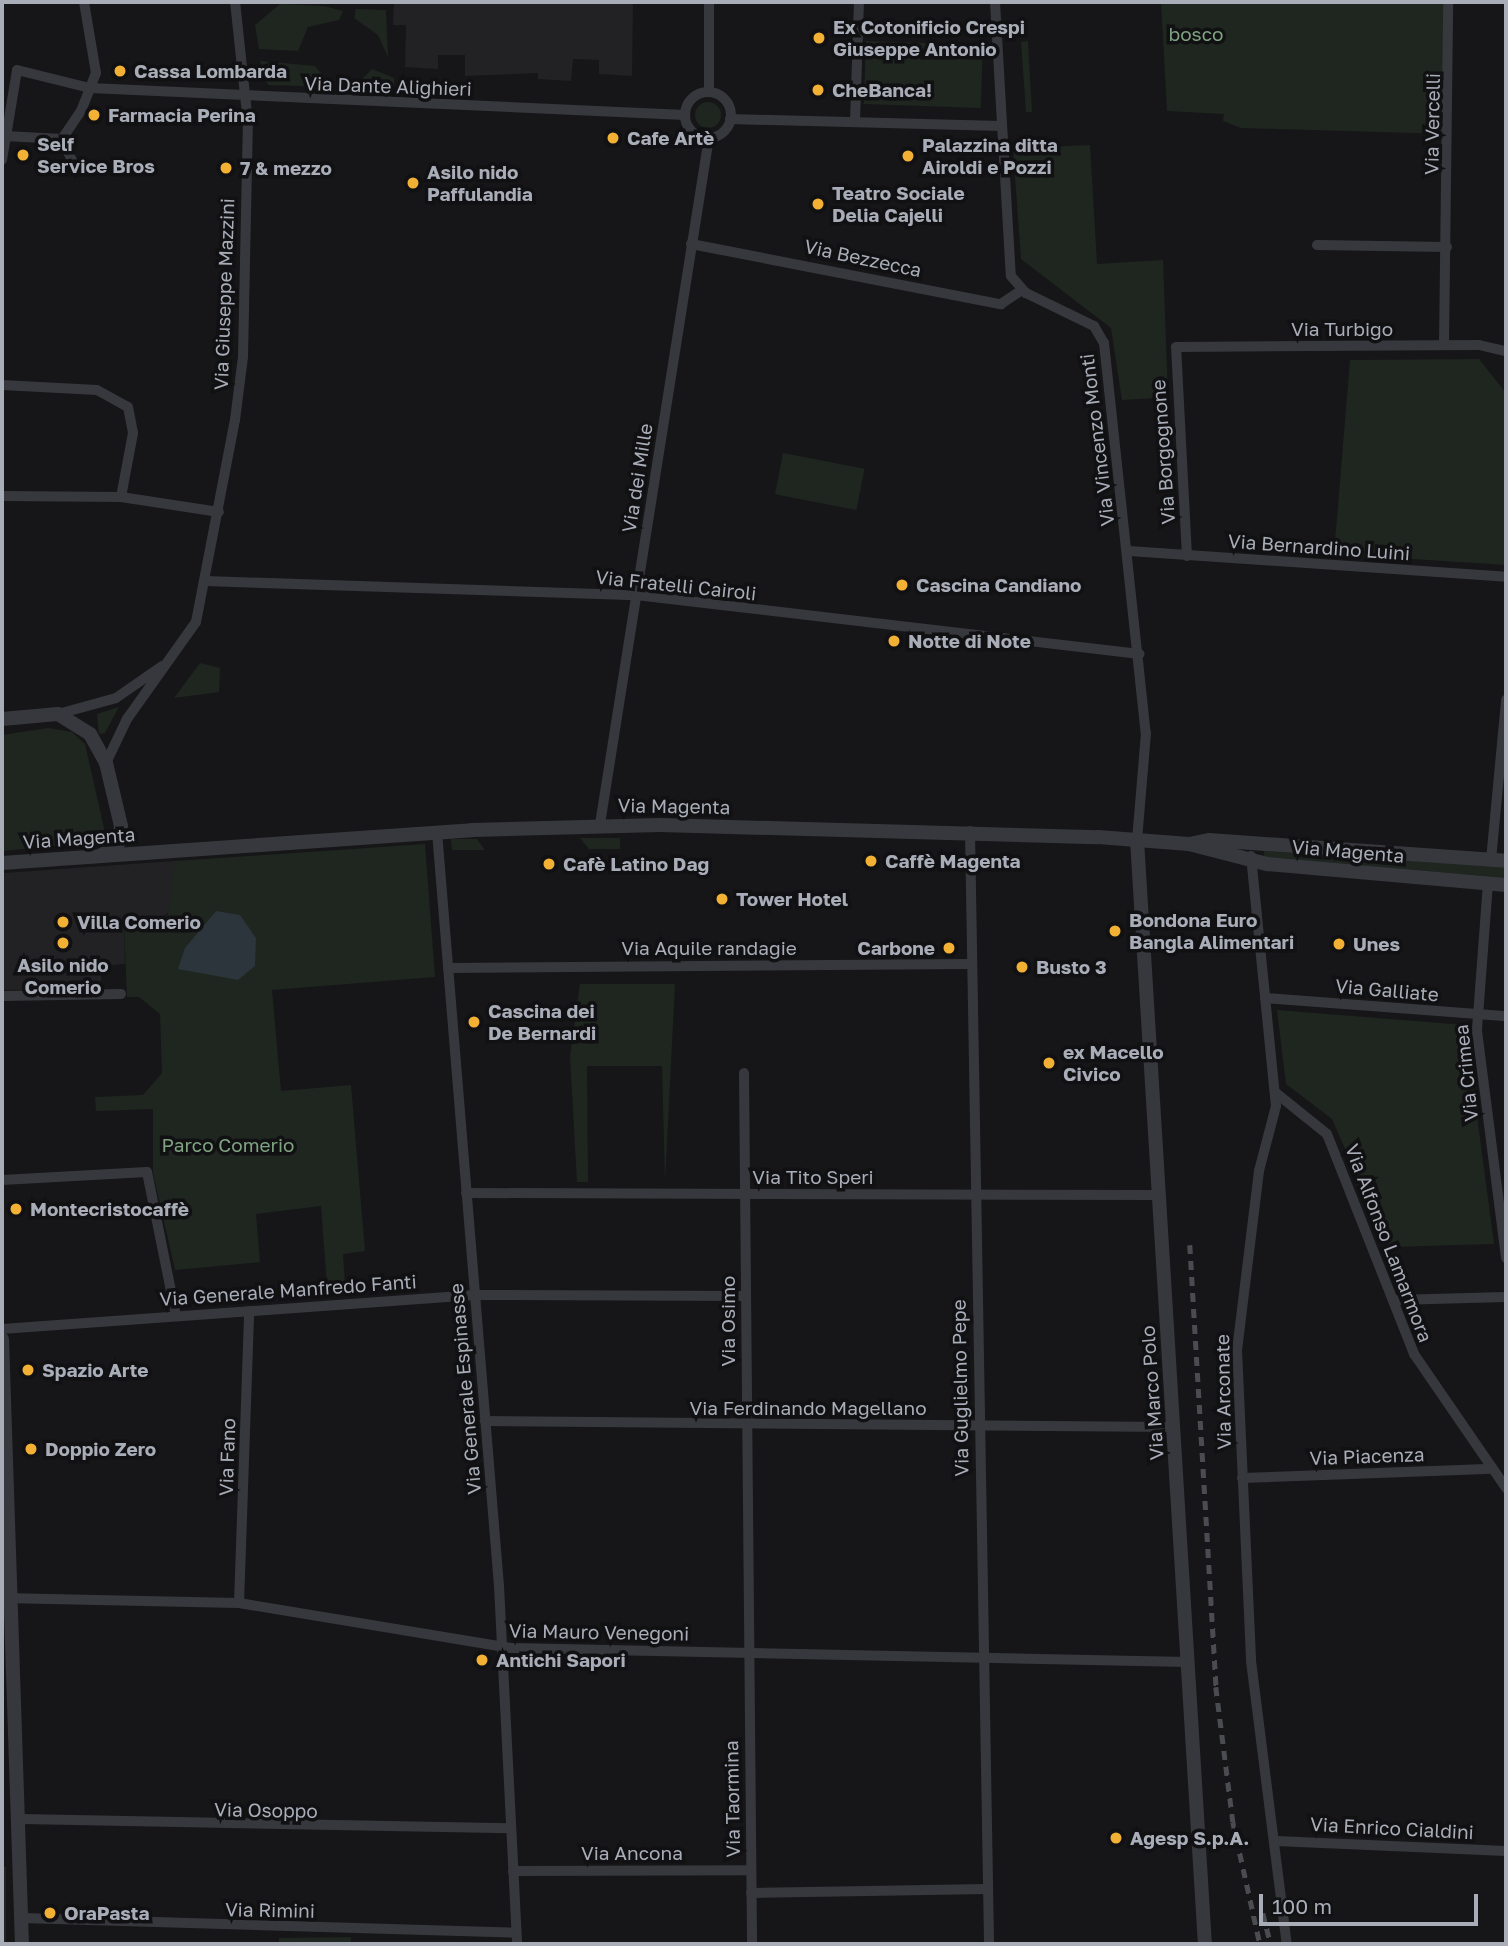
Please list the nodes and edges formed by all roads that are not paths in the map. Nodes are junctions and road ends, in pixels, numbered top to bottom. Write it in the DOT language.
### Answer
graph roads {
  1 [pos="84,2"];
  2 [pos="235,2"];
  3 [pos="709,2"];
  4 [pos="859,2"];
  5 [pos="995,2"];
  6 [pos="1448,2"];
  7 [pos="90,88"];
  8 [pos="709,92"];
  9 [pos="247,97"];
  10 [pos="685,115"];
  11 [pos="730,119"];
  12 [pos="855,121"];
  13 [pos="1002,127"];
  14 [pos="5,136"];
  15 [pos="709,137"];
  16 [pos="62,139"];
  17 [pos="2,160"];
  18 [pos="75,167"];
  19 [pos="691,244"];
  20 [pos="1317,245"];
  21 [pos="1447,247"];
  22 [pos="1022,290"];
  23 [pos="1444,345"];
  24 [pos="1176,347"];
  25 [pos="1506,351"];
  26 [pos="2,385"];
  27 [pos="2,496"];
  28 [pos="121,497"];
  29 [pos="219,512"];
  30 [pos="1129,551"];
  31 [pos="1187,556"];
  32 [pos="1506,577"];
  33 [pos="205,581"];
  34 [pos="636,595"];
  35 [pos="1140,654"];
  36 [pos="170,660"];
  37 [pos="1506,699"];
  38 [pos="58,714"];
  39 [pos="2,719"];
  40 [pos="1504,739"];
  41 [pos="106,763"];
  42 [pos="600,824"];
  43 [pos="121,826"];
  44 [pos="970,831"];
  45 [pos="437,832"];
  46 [pos="1137,840"];
  47 [pos="1252,843"];
  48 [pos="1189,844"];
  49 [pos="159,852"];
  50 [pos="99,856"];
  51 [pos="1491,860"];
  52 [pos="1252,861"];
  53 [pos="1506,861"];
  54 [pos="2,863"];
  55 [pos="1488,883"];
  56 [pos="1506,885"];
  57 [pos="971,964"];
  58 [pos="448,968"];
  59 [pos="121,993"];
  60 [pos="2,996"];
  61 [pos="1265,998"];
  62 [pos="1477,1014"];
  63 [pos="1506,1016"];
  64 [pos="744,1073"];
  65 [pos="1276,1093"];
  66 [pos="2,1181"];
  67 [pos="466,1192"];
  68 [pos="745,1194"];
  69 [pos="974,1195"];
  70 [pos="1160,1195"];
  71 [pos="1506,1258"];
  72 [pos="475,1295"];
  73 [pos="745,1296"];
  74 [pos="1506,1297"];
  75 [pos="1394,1300"];
  76 [pos="249,1311"];
  77 [pos="176,1316"];
  78 [pos="2,1329"];
  79 [pos="2,1339"];
  80 [pos="485,1421"];
  81 [pos="746,1425"];
  82 [pos="979,1427"];
  83 [pos="1174,1427"];
  84 [pos="1493,1469"];
  85 [pos="1242,1478"];
  86 [pos="1506,1488"];
  87 [pos="8,1598"];
  88 [pos="239,1603"];
  89 [pos="503,1648"];
  90 [pos="748,1653"];
  91 [pos="984,1658"];
  92 [pos="1188,1661"];
  93 [pos="22,1819"];
  94 [pos="511,1828"];
  95 [pos="1276,1841"];
  96 [pos="1506,1851"];
  97 [pos="751,1870"];
  98 [pos="513,1871"];
  99 [pos="988,1889"];
  100 [pos="751,1893"];
  101 [pos="22,1918"];
  102 [pos="516,1939"];
  103 [pos="23,1944"];
  104 [pos="752,1944"];
  105 [pos="989,1944"];
  106 [pos="1205,1944"];
  107 [pos="1287,1944"];
  1 -- 7 [label="street"];
  2 -- 9 [label="street, Via Giuseppe Mazzini"];
  3 -- 8 [label="street"];
  4 -- 12 [label="street"];
  5 -- 13 [label="street"];
  6 -- 21 [label="street, Via Vercelli"];
  7 -- 9 [label="street, Via Dante Alighieri"];
  7 -- 14 [label="street, Via Dante Alighieri"];
  7 -- 16 [label="street"];
  8 -- 10 [label="street"];
  8 -- 11 [label="street"];
  9 -- 10 [label="street, Via Dante Alighieri"];
  9 -- 29 [label="street, Via Giuseppe Mazzini"];
  10 -- 15 [label="street"];
  11 -- 12 [label="street"];
  11 -- 15 [label="street"];
  12 -- 13 [label="street"];
  13 -- 22 [label="street"];
  14 -- 16 [label="street"];
  14 -- 17 [label="street"];
  15 -- 19 [label="street, Via dei Mille"];
  16 -- 18 [label="street"];
  19 -- 22 [label="street, Via Bezzecca"];
  19 -- 34 [label="street, Via dei Mille"];
  20 -- 21 [label="street"];
  21 -- 23 [label="street, Via Vercelli"];
  22 -- 30 [label="street, Via Vincenzo Monti"];
  23 -- 24 [label="street, Via Turbigo"];
  23 -- 25 [label="street, Via Turbigo"];
  24 -- 31 [label="street, Via Borgognone"];
  26 -- 28 [label="street"];
  27 -- 28 [label="street"];
  28 -- 29 [label="street"];
  29 -- 33 [label="street, Via Giuseppe Mazzini"];
  30 -- 31 [label="street, Via Bernardino Luini"];
  30 -- 35 [label="street, Via Vincenzo Monti"];
  31 -- 32 [label="street, Via Bernardino Luini"];
  33 -- 34 [label="street, Via Fratelli Cairoli"];
  33 -- 36 [label="street, Via Giuseppe Mazzini"];
  34 -- 35 [label="street, Via Fratelli Cairoli"];
  34 -- 42 [label="street, Via dei Mille"];
  35 -- 46 [label="street, Via Vincenzo Monti"];
  36 -- 38 [label="street, Via Giuseppe Mazzini"];
  36 -- 41 [label="street, Via Giuseppe Mazzini"];
  37 -- 40 [label="street"];
  38 -- 39 [label="street, Via Giuseppe Mazzini"];
  38 -- 41 [label="street"];
  40 -- 51 [label="street"];
  41 -- 43 [label="street"];
  42 -- 44 [label="street, Via Magenta"];
  42 -- 45 [label="street, Via Magenta"];
  43 -- 49 [label="street, Via Magenta"];
  43 -- 50 [label="street"];
  44 -- 46 [label="street, Via Magenta"];
  44 -- 57 [label="street, Via Guglielmo Pepe"];
  45 -- 49 [label="street, Via Magenta"];
  45 -- 58 [label="street, Via Generale Espinasse"];
  46 -- 48 [label="street, Via Magenta"];
  46 -- 70 [label="street, Via Marco Polo"];
  47 -- 48 [label="street, Via Magenta"];
  47 -- 51 [label="street, Via Magenta"];
  47 -- 52 [label="street, Via Arconate"];
  48 -- 52 [label="street, Via Magenta"];
  49 -- 50 [label="street, Via Magenta"];
  50 -- 54 [label="street, Via Magenta"];
  51 -- 53 [label="street, Via Magenta"];
  52 -- 55 [label="street, Via Magenta"];
  52 -- 61 [label="street, Via Arconate"];
  55 -- 56 [label="street, Via Magenta"];
  55 -- 62 [label="street, Via Crimea"];
  57 -- 58 [label="street, Via Aquile randagie"];
  57 -- 69 [label="street, Via Guglielmo Pepe"];
  58 -- 67 [label="street, Via Generale Espinasse"];
  59 -- 60 [label="street"];
  61 -- 62 [label="street, Via Galliate"];
  61 -- 65 [label="street, Via Arconate"];
  62 -- 63 [label="street, Via Galliate"];
  62 -- 71 [label="street, Via Crimea"];
  64 -- 68 [label="street, Via Osimo"];
  65 -- 75 [label="street, Via Alfonso Lamarmora"];
  65 -- 85 [label="street, Via Arconate"];
  66 -- 77 [label="street"];
  67 -- 68 [label="street, Via Tito Speri"];
  67 -- 72 [label="street, Via Generale Espinasse"];
  68 -- 69 [label="street, Via Tito Speri"];
  68 -- 73 [label="street, Via Osimo"];
  69 -- 70 [label="street, Via Tito Speri"];
  69 -- 82 [label="street, Via Guglielmo Pepe"];
  70 -- 83 [label="street, Via Marco Polo"];
  72 -- 73 [label="street, Via Generale Manfredo Fanti"];
  72 -- 76 [label="street, Via Generale Manfredo Fanti"];
  72 -- 80 [label="street, Via Generale Espinasse"];
  73 -- 81 [label="street, Via Osimo"];
  74 -- 75 [label="street"];
  75 -- 84 [label="street, Via Alfonso Lamarmora"];
  76 -- 77 [label="street, Via Generale Manfredo Fanti"];
  76 -- 88 [label="street, Via Fano"];
  77 -- 78 [label="street, Via Generale Manfredo Fanti"];
  79 -- 87 [label="street"];
  80 -- 81 [label="street, Via Ferdinando Magellano"];
  80 -- 89 [label="street, Via Generale Espinasse"];
  81 -- 82 [label="street, Via Ferdinando Magellano"];
  81 -- 90 [label="street, Via Osimo"];
  82 -- 83 [label="street, Via Ferdinando Magellano"];
  82 -- 91 [label="street, Via Guglielmo Pepe"];
  83 -- 92 [label="street, Via Marco Polo"];
  84 -- 85 [label="street, Via Piacenza"];
  84 -- 86 [label="street, Via Alfonso Lamarmora"];
  85 -- 95 [label="street, Via Arconate"];
  87 -- 88 [label="street, Via Mauro Venegoni"];
  87 -- 93 [label="street"];
  88 -- 89 [label="street, Via Mauro Venegoni"];
  89 -- 90 [label="street, Via Mauro Venegoni"];
  89 -- 94 [label="street, Via Generale Espinasse"];
  90 -- 91 [label="street, Via Mauro Venegoni"];
  90 -- 97 [label="street, Via Taormina"];
  91 -- 92 [label="street, Via Mauro Venegoni"];
  91 -- 99 [label="street, Via Guglielmo Pepe"];
  92 -- 106 [label="street, Via Marco Polo"];
  93 -- 94 [label="street, Via Osoppo"];
  93 -- 101 [label="street"];
  94 -- 98 [label="street, Via Generale Espinasse"];
  95 -- 96 [label="street, Via Enrico Cialdini"];
  95 -- 107 [label="street, Via Arconate"];
  97 -- 98 [label="street, Via Ancona"];
  97 -- 100 [label="street, Via Taormina"];
  98 -- 102 [label="street, Via Generale Espinasse"];
  99 -- 100 [label="street"];
  99 -- 105 [label="street, Via Guglielmo Pepe"];
  100 -- 104 [label="street, Via Taormina"];
  101 -- 102 [label="street, Via Rimini"];
  101 -- 103 [label="street"];
}
